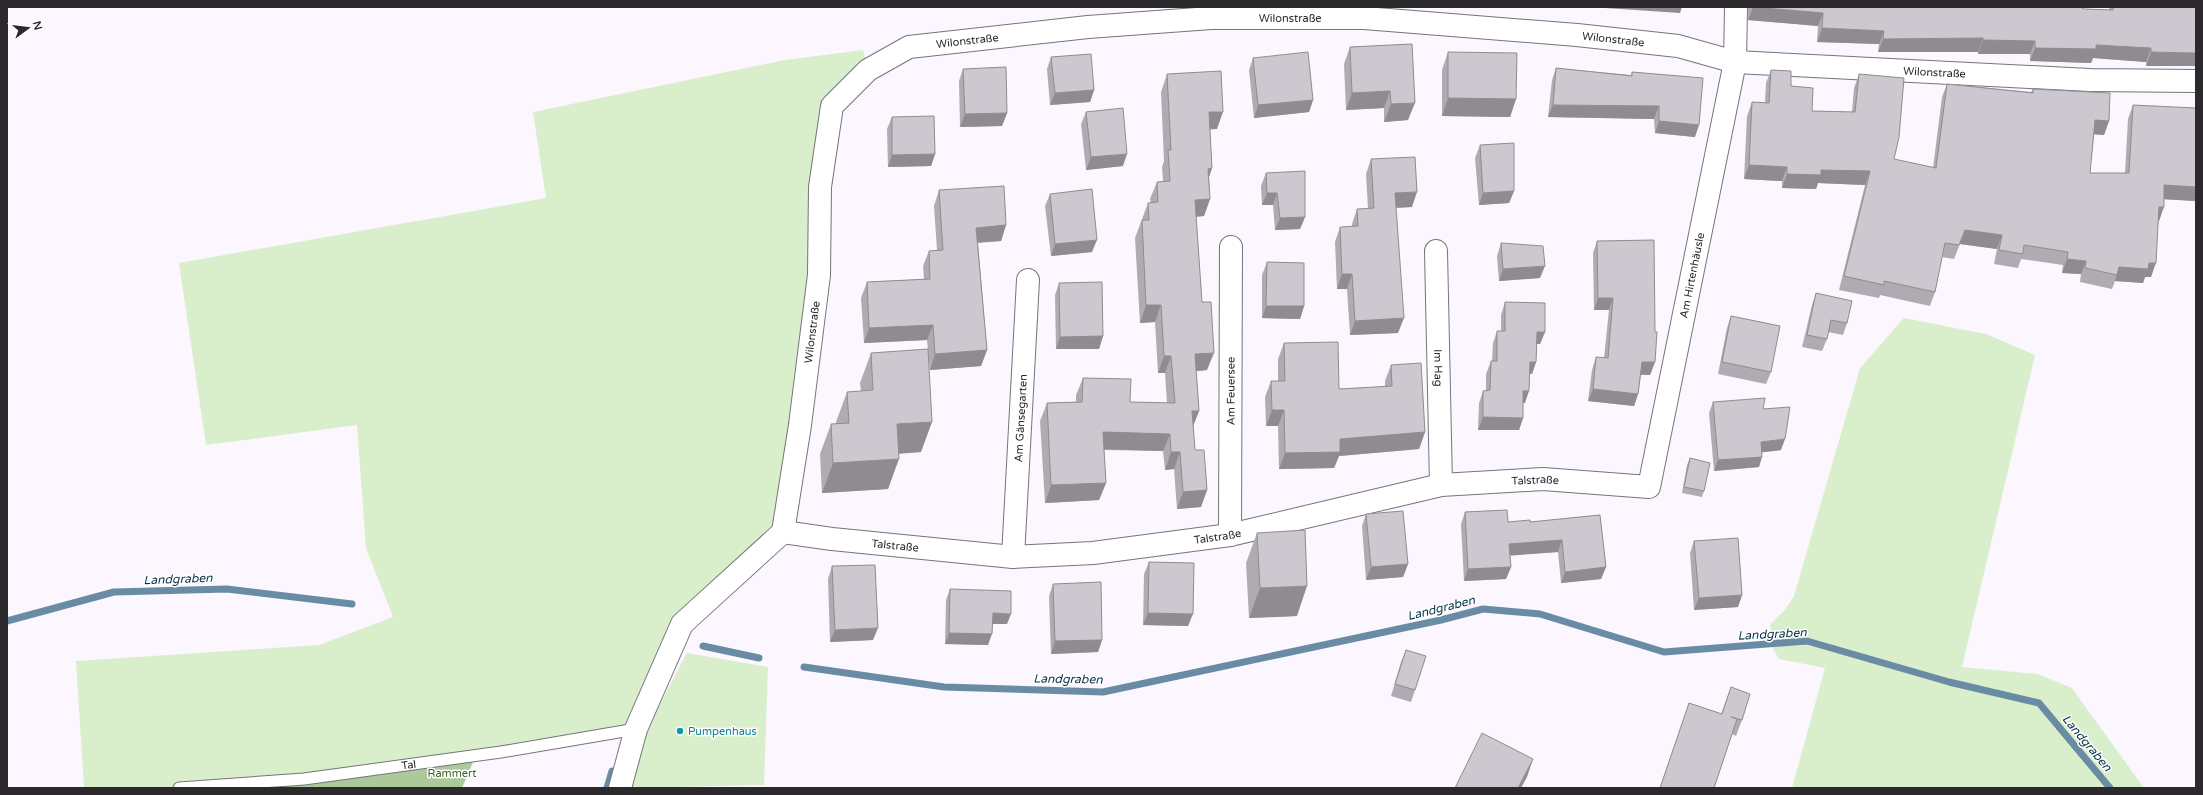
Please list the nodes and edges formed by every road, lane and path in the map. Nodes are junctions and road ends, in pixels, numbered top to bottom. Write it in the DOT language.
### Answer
graph roads {
  1 [pos="1736,7"];
  2 [pos="1735,62"];
  3 [pos="2196,81"];
  4 [pos="1231,247"];
  5 [pos="1436,251"];
  6 [pos="1028,280"];
  7 [pos="1441,485"];
  8 [pos="1649,487"];
  9 [pos="783,532"];
  10 [pos="1230,535"];
  11 [pos="1013,557"];
  12 [pos="636,729"];
  13 [pos="180,788"];
  14 [pos="620,788"];
  1 -- 2 [label="street, Am Hirtenhäusle"];
  2 -- 3 [label="street, Wilonstraße"];
  2 -- 8 [label="street, Am Hirtenhäusle"];
  2 -- 9 [label="street, Wilonstraße"];
  4 -- 10 [label="street, Am Feuersee"];
  5 -- 7 [label="street, Im Hag"];
  6 -- 11 [label="street, Am Gänsegarten"];
  7 -- 8 [label="street, Talstraße"];
  7 -- 10 [label="street, Talstraße"];
  9 -- 11 [label="street, Talstraße"];
  9 -- 12 [label="street"];
  10 -- 11 [label="street, Talstraße"];
  12 -- 13 [label="lane, Tal"];
  12 -- 14 [label="street"];
}
